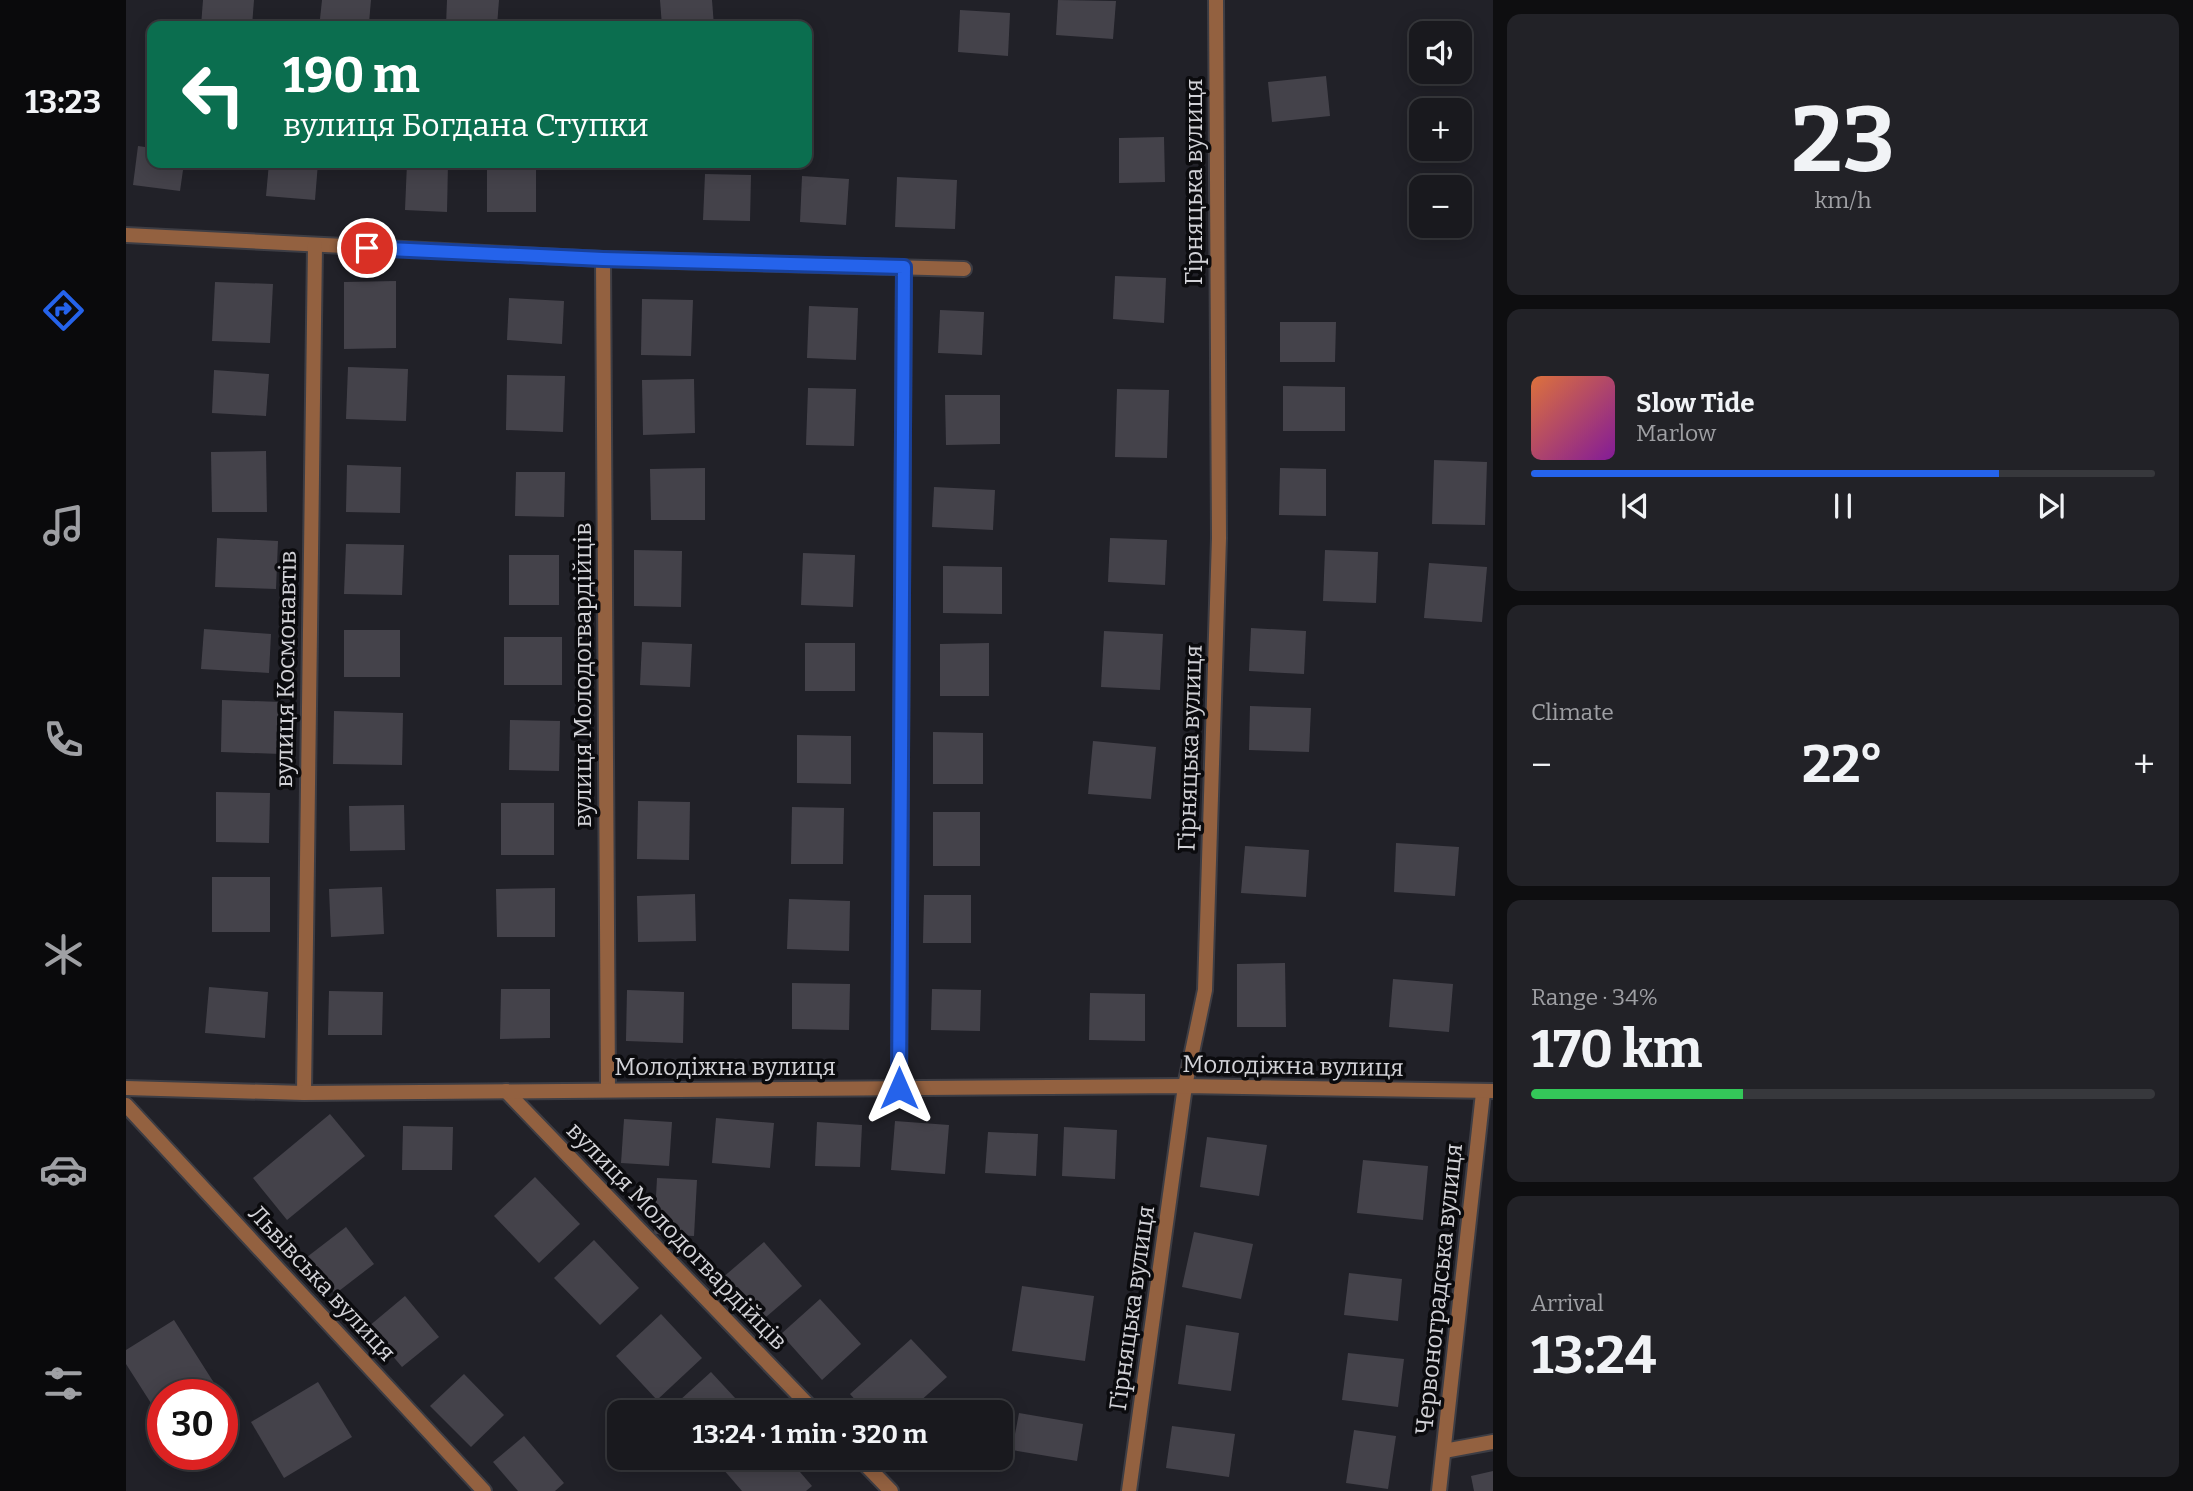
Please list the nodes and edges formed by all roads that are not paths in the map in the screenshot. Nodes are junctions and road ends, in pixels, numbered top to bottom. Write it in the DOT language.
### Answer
graph roads {
  1 [pos="1216,0"];
  2 [pos="126,235"];
  3 [pos="315,246"];
  4 [pos="603,259"];
  5 [pos="904,267"];
  6 [pos="964,269"];
  7 [pos="1185,1086"];
  8 [pos="126,1088"];
  9 [pos="899,1088"];
  10 [pos="608,1090"];
  11 [pos="506,1091"];
  12 [pos="1488,1092"];
  13 [pos="303,1093"];
  14 [pos="126,1105"];
  15 [pos="803,1400"];
  16 [pos="1493,1442"];
  17 [pos="1444,1451"];
  18 [pos="871,1470"];
  19 [pos="484,1491"];
  20 [pos="891,1491"];
  21 [pos="1129,1491"];
  22 [pos="1439,1491"];
  1 -- 7 [label="street, Гірняцька вулиця"];
  2 -- 3 [label="street"];
  3 -- 4 [label="street"];
  3 -- 13 [label="street, вулиця Космонавтів"];
  4 -- 5 [label="street"];
  4 -- 10 [label="street, вулиця Молодогвардійців"];
  5 -- 6 [label="street"];
  5 -- 9 [label="street"];
  7 -- 9 [label="street, Молодіжна вулиця"];
  7 -- 12 [label="street, Молодіжна вулиця"];
  7 -- 21 [label="street, Гірняцька вулиця"];
  8 -- 13 [label="street, Молодіжна вулиця"];
  9 -- 10 [label="street, Молодіжна вулиця"];
  10 -- 11 [label="street, Молодіжна вулиця"];
  11 -- 13 [label="street, Молодіжна вулиця"];
  11 -- 15 [label="street, вулиця Молодогвардійців"];
  12 -- 17 [label="street, Червоноградська вулиця"];
  14 -- 19 [label="street, Львівська вулиця"];
  16 -- 17 [label="street"];
  17 -- 22 [label="street, Червоноградська вулиця"];
  18 -- 20 [label="street"];
}
